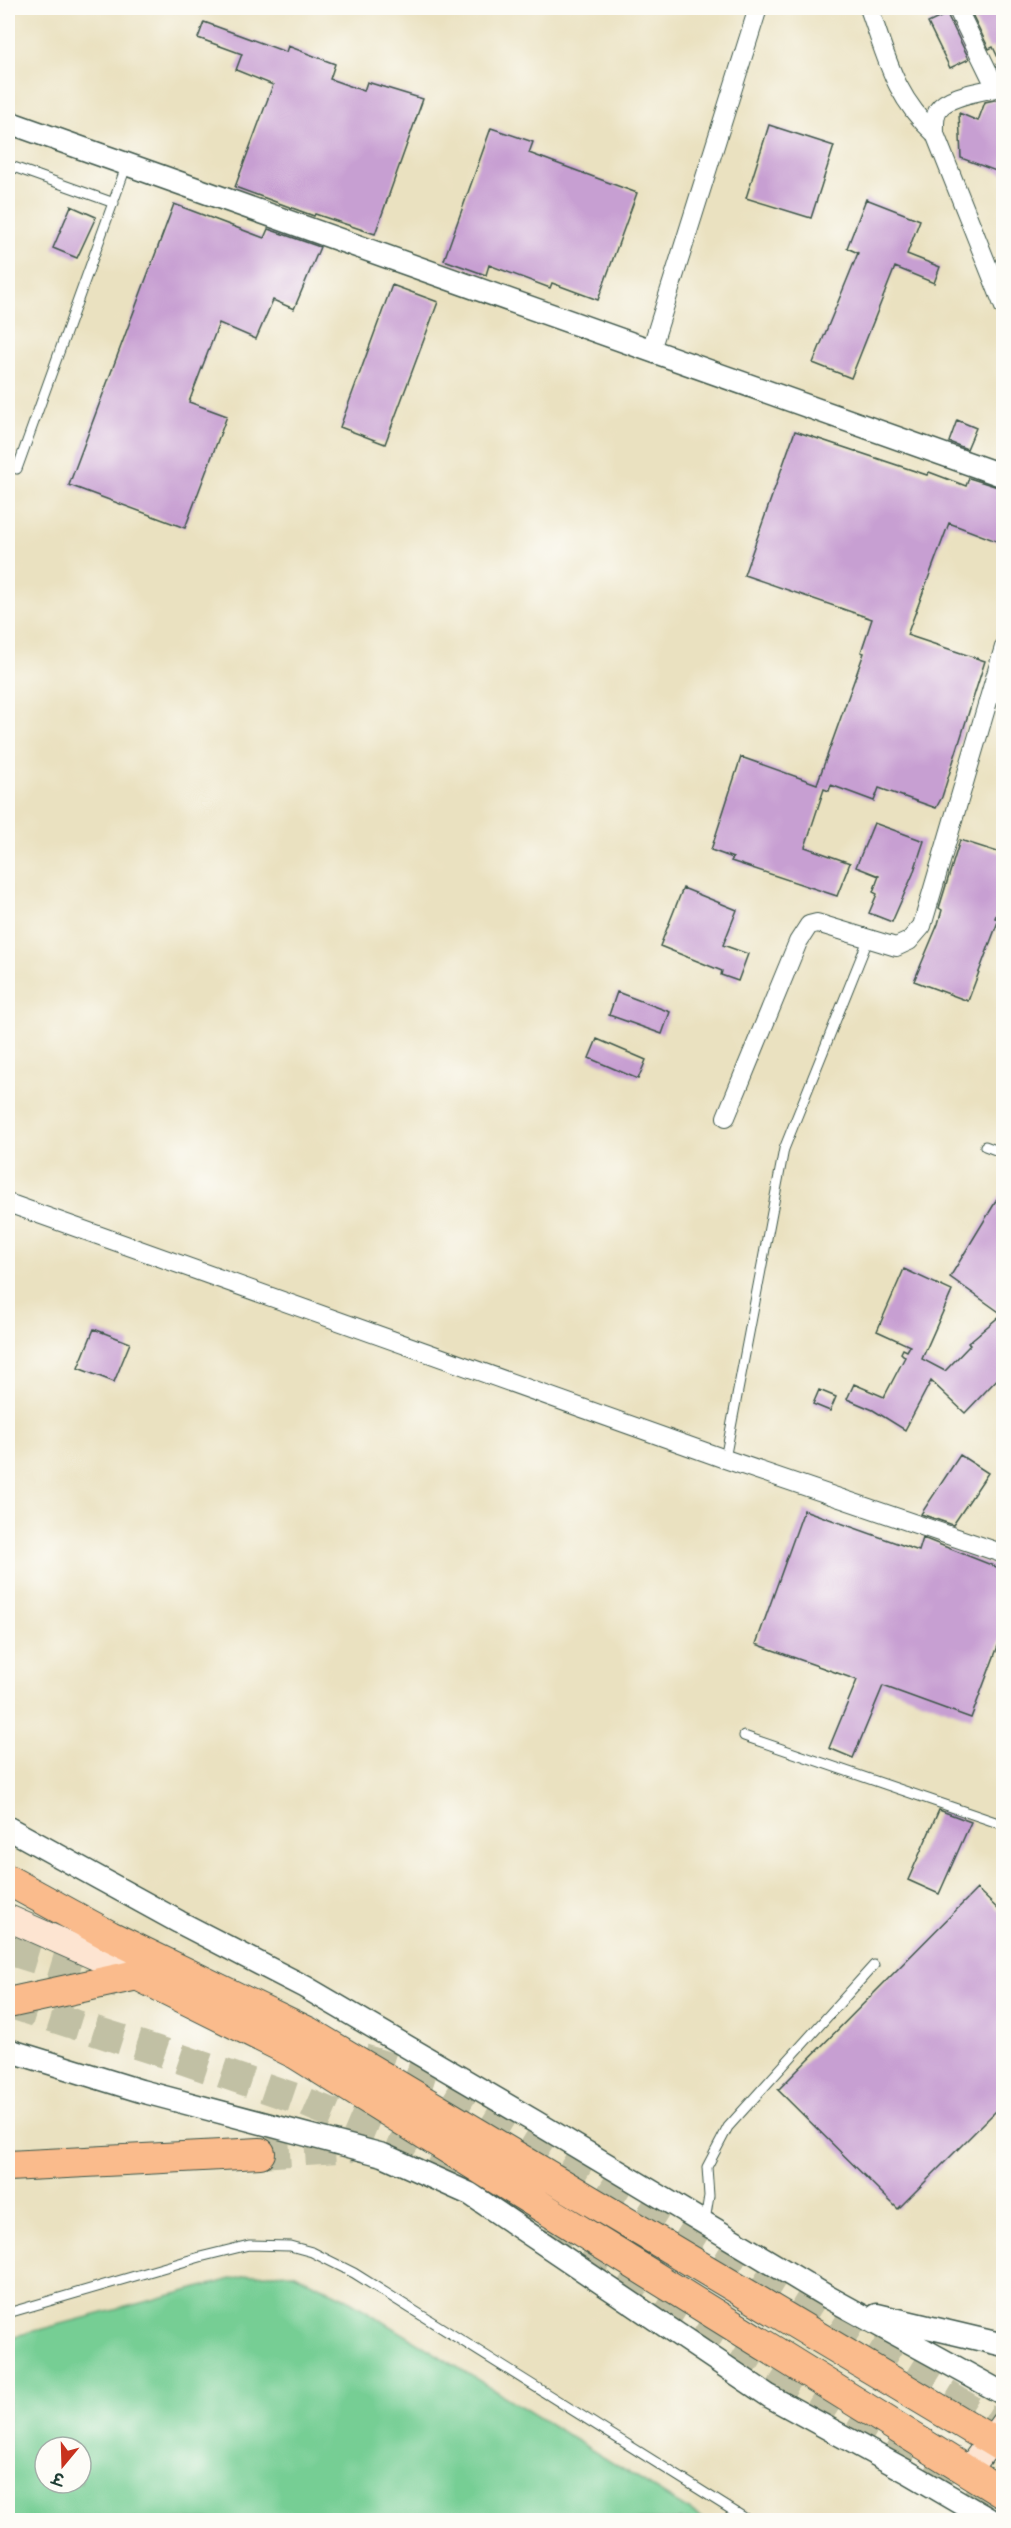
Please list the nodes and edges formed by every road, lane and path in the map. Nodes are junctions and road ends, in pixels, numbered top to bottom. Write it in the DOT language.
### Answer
graph roads {
  1 [pos="758,8"];
  2 [pos="869,8"];
  3 [pos="957,8"];
  4 [pos="1000,87"];
  5 [pos="8,122"];
  6 [pos="935,134"];
  7 [pos="127,164"];
  8 [pos="8,165"];
  9 [pos="114,203"];
  10 [pos="1004,307"];
  11 [pos="651,350"];
  12 [pos="17,470"];
  13 [pos="1004,476"];
  14 [pos="1004,647"];
  15 [pos="868,940"];
  16 [pos="726,1117"];
  17 [pos="985,1146"];
  18 [pos="1004,1153"];
  19 [pos="8,1203"];
  20 [pos="725,1459"];
  21 [pos="1004,1554"];
  22 [pos="744,1736"];
  23 [pos="1004,1825"];
  24 [pos="8,1828"];
  25 [pos="8,1880"];
  26 [pos="8,1918"];
  27 [pos="874,1965"];
  28 [pos="137,1975"];
  29 [pos="8,2003"];
  30 [pos="8,2050"];
  31 [pos="260,2153"];
  32 [pos="8,2166"];
  33 [pos="705,2223"];
  34 [pos="828,2297"];
  35 [pos="8,2313"];
  36 [pos="1004,2345"];
  37 [pos="1004,2394"];
  38 [pos="999,2436"];
  39 [pos="968,2471"];
  40 [pos="1003,2492"];
  41 [pos="748,2520"];
  42 [pos="990,2520"];
  1 -- 11 [label="street"];
  2 -- 6 [label="street"];
  3 -- 4 [label="street"];
  4 -- 6 [label="street"];
  5 -- 7 [label="street"];
  6 -- 10 [label="street"];
  7 -- 9 [label="lane"];
  7 -- 11 [label="street"];
  8 -- 9 [label="lane"];
  9 -- 12 [label="lane"];
  11 -- 13 [label="street"];
  14 -- 15 [label="street"];
  15 -- 16 [label="street"];
  15 -- 20 [label="lane"];
  17 -- 18 [label="lane"];
  19 -- 20 [label="street"];
  20 -- 21 [label="street"];
  22 -- 23 [label="lane"];
  24 -- 33 [label="street"];
  25 -- 38 [label="highway"];
  26 -- 28 [label="main road"];
  27 -- 33 [label="lane"];
  28 -- 29 [label="highway"];
  28 -- 39 [label="highway"];
  30 -- 42 [label="street"];
  31 -- 32 [label="highway"];
  33 -- 34 [label="street"];
  34 -- 36 [label="street"];
  34 -- 37 [label="street"];
  35 -- 41 [label="lane"];
  38 -- 39 [label="main road"];
  39 -- 40 [label="highway"];
}
